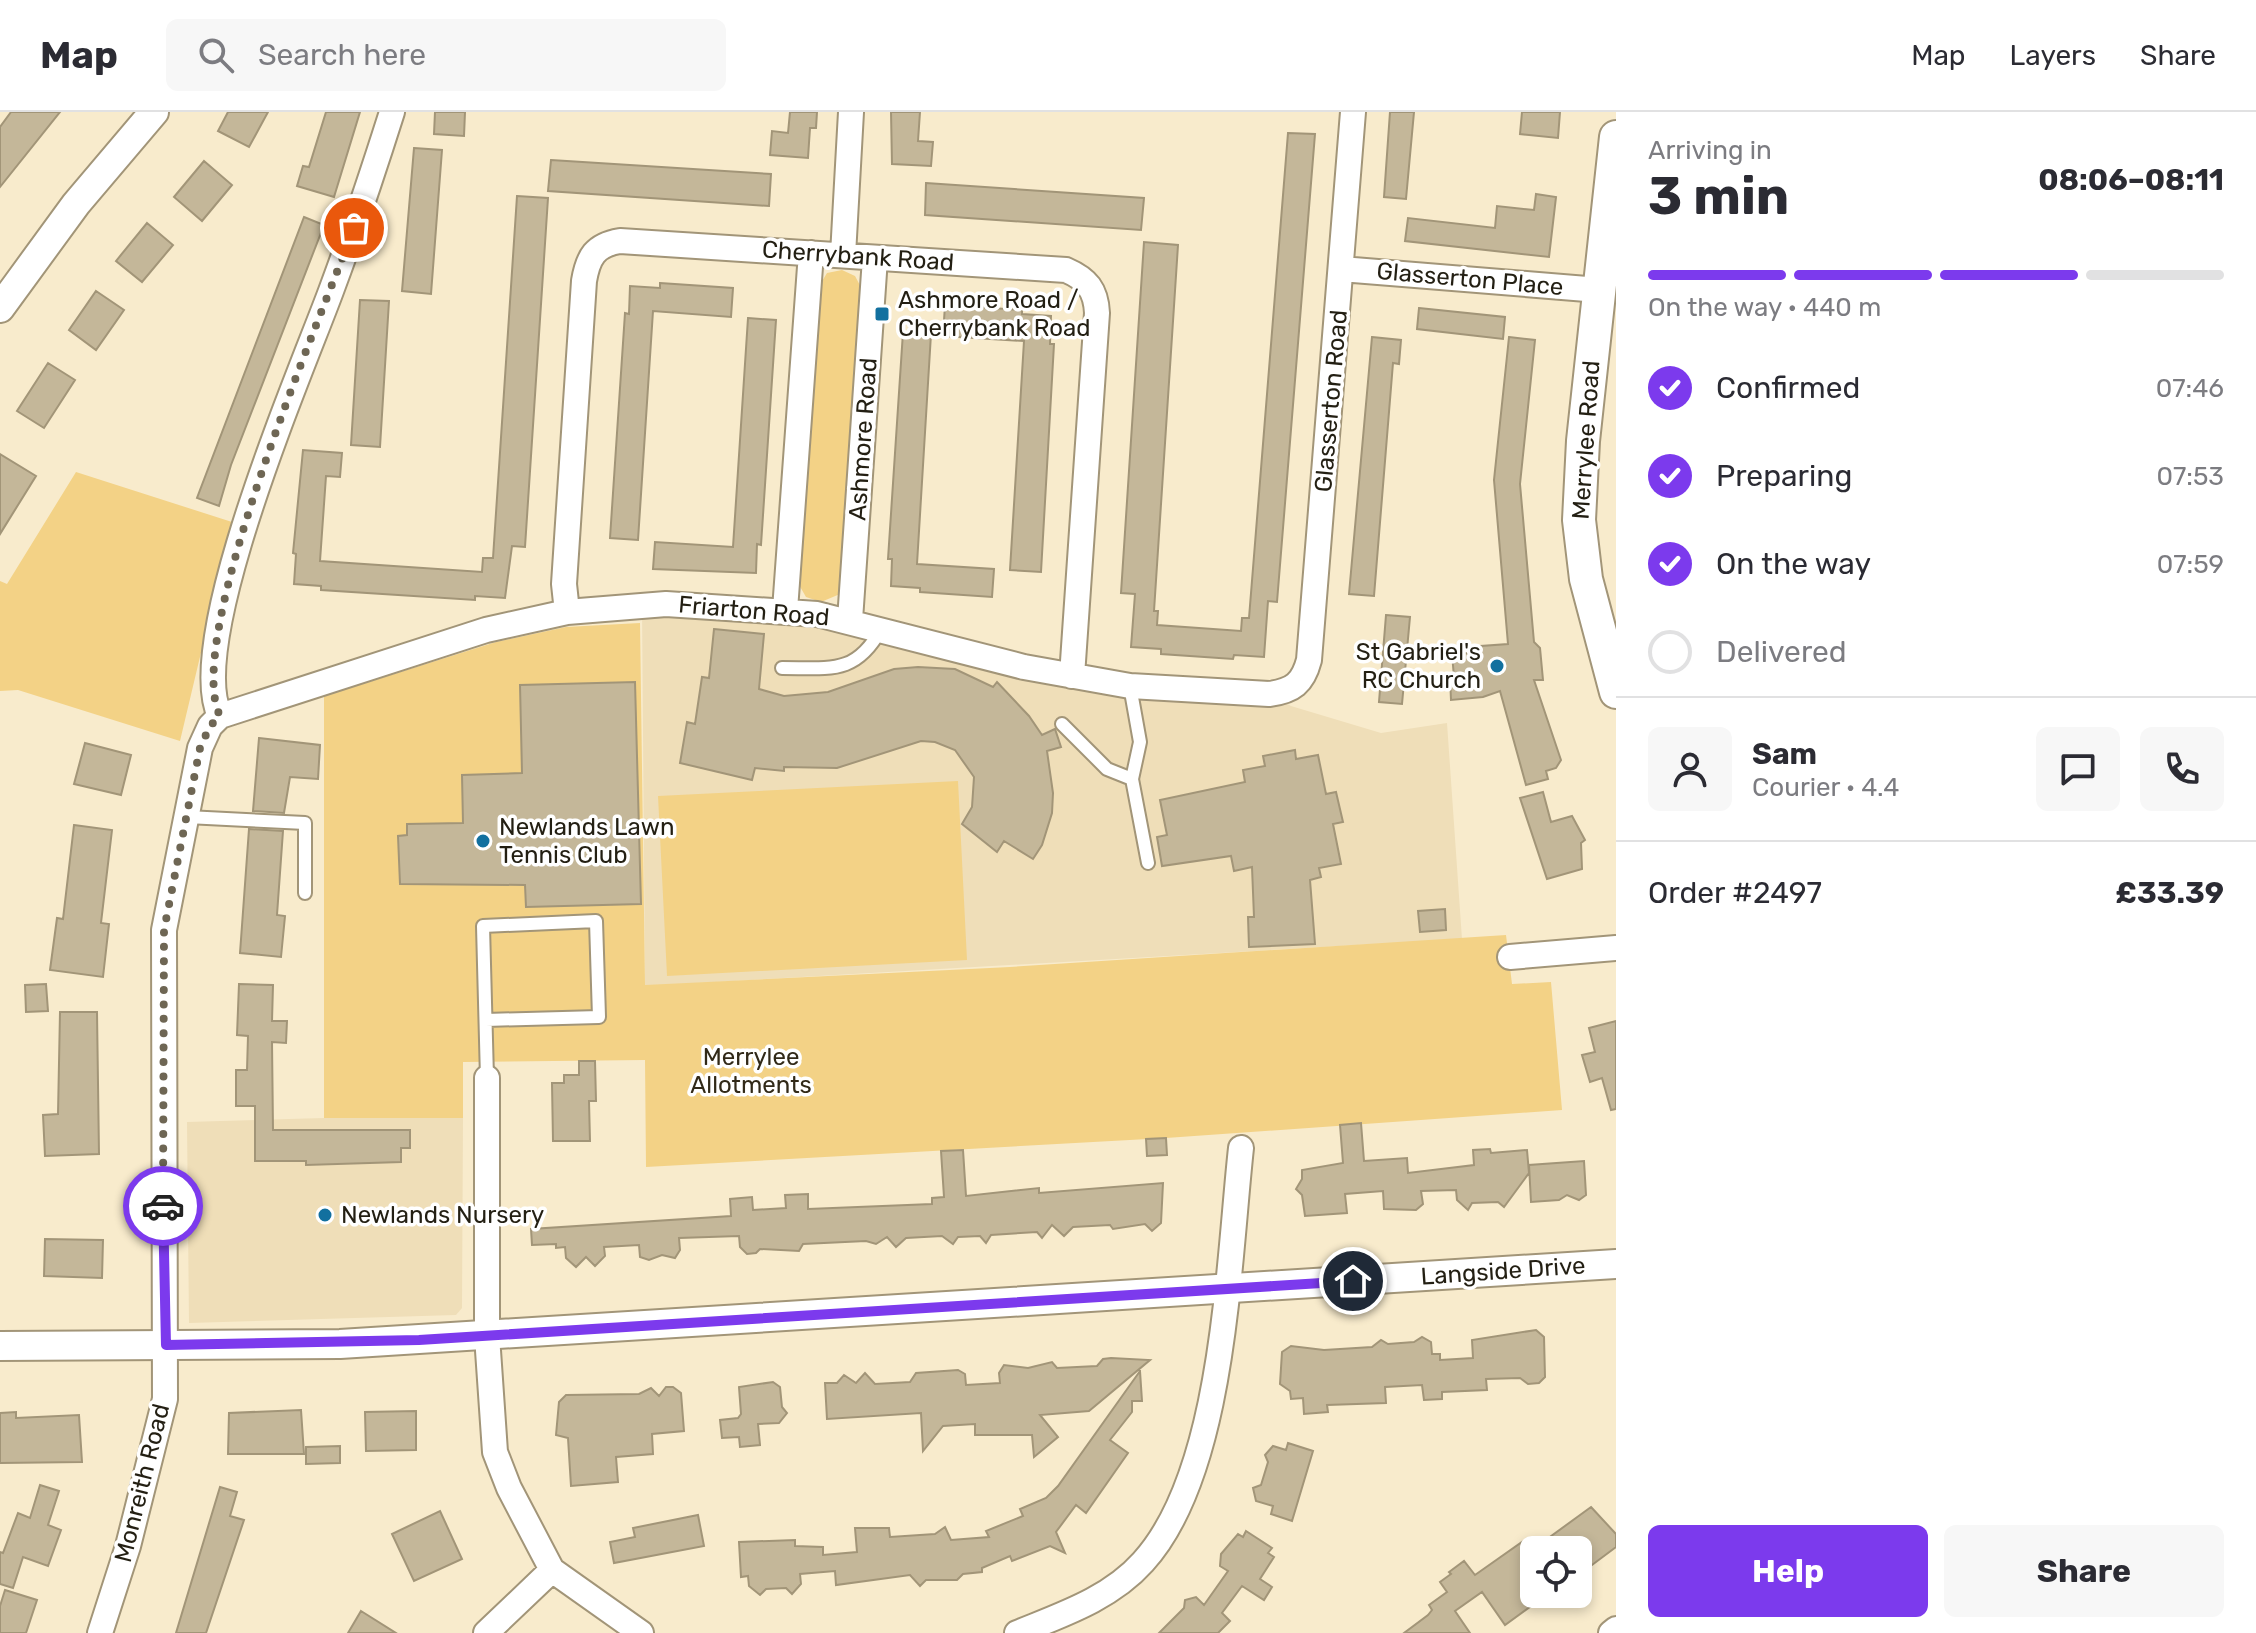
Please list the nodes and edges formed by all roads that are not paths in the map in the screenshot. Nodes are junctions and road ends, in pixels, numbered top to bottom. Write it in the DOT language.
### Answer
graph roads {
  1 [pos="154,112"];
  2 [pos="392,112"];
  3 [pos="851,112"];
  4 [pos="1353,112"];
  5 [pos="1616,137"];
  6 [pos="811,253"];
  7 [pos="843,255"];
  8 [pos="875,258"];
  9 [pos="1341,269"];
  10 [pos="1599,290"];
  11 [pos="0,308"];
  12 [pos="785,610"];
  13 [pos="567,612"];
  14 [pos="850,620"];
  15 [pos="881,629"];
  16 [pos="782,668"];
  17 [pos="1072,676"];
  18 [pos="1130,686"];
  19 [pos="1295,686"];
  20 [pos="1616,692"];
  21 [pos="220,716"];
  22 [pos="1062,724"];
  23 [pos="1132,779"];
  24 [pos="187,817"];
  25 [pos="1148,863"];
  26 [pos="305,893"];
  27 [pos="1616,948"];
  28 [pos="1510,957"];
  29 [pos="486,1020"];
  30 [pos="487,1078"];
  31 [pos="1241,1148"];
  32 [pos="1616,1264"];
  33 [pos="1226,1289"];
  34 [pos="487,1336"];
  35 [pos="166,1345"];
  36 [pos="0,1346"];
  37 [pos="552,1570"];
  38 [pos="1616,1629"];
  39 [pos="100,1633"];
  40 [pos="486,1633"];
  41 [pos="641,1633"];
  42 [pos="1017,1633"];
  43 [pos="1611,1633"];
  1 -- 11 [label="street"];
  2 -- 21 [label="street"];
  3 -- 7 [label="street"];
  4 -- 9 [label="street, Glasserton Road"];
  5 -- 10 [label="main road, Merrylee Road"];
  6 -- 7 [label="street, Cherrybank Road"];
  6 -- 12 [label="street"];
  6 -- 13 [label="street, Cherrybank Road"];
  7 -- 8 [label="street, Cherrybank Road"];
  8 -- 14 [label="street, Ashmore Road"];
  8 -- 17 [label="street, Cherrybank Road"];
  9 -- 10 [label="street, Glasserton Place"];
  9 -- 19 [label="street, Glasserton Road"];
  10 -- 20 [label="main road, Merrylee Road"];
  12 -- 13 [label="street, Friarton Road"];
  12 -- 14 [label="street, Friarton Road"];
  13 -- 21 [label="street, Friarton Road"];
  14 -- 15 [label="street, Friarton Road"];
  15 -- 16 [label="lane"];
  15 -- 17 [label="street, Friarton Road"];
  17 -- 18 [label="street, Friarton Road"];
  18 -- 19 [label="street, Friarton Road"];
  18 -- 23 [label="lane"];
  21 -- 24 [label="street, Monreith Road"];
  22 -- 23 [label="lane"];
  23 -- 25 [label="lane"];
  24 -- 26 [label="lane"];
  24 -- 35 [label="street, Monreith Road"];
  27 -- 28 [label="street"];
  29 -- 29 [label="lane"];
  29 -- 30 [label="lane"];
  30 -- 34 [label="street"];
  31 -- 33 [label="street"];
  32 -- 33 [label="street, Langside Drive"];
  33 -- 34 [label="street, Langside Drive"];
  33 -- 42 [label="street"];
  34 -- 35 [label="street, Langside Drive"];
  34 -- 37 [label="street"];
  35 -- 36 [label="street, Langside Drive"];
  35 -- 39 [label="street, Monreith Road"];
  37 -- 40 [label="street"];
  37 -- 41 [label="street"];
  38 -- 43 [label="street"];
}
